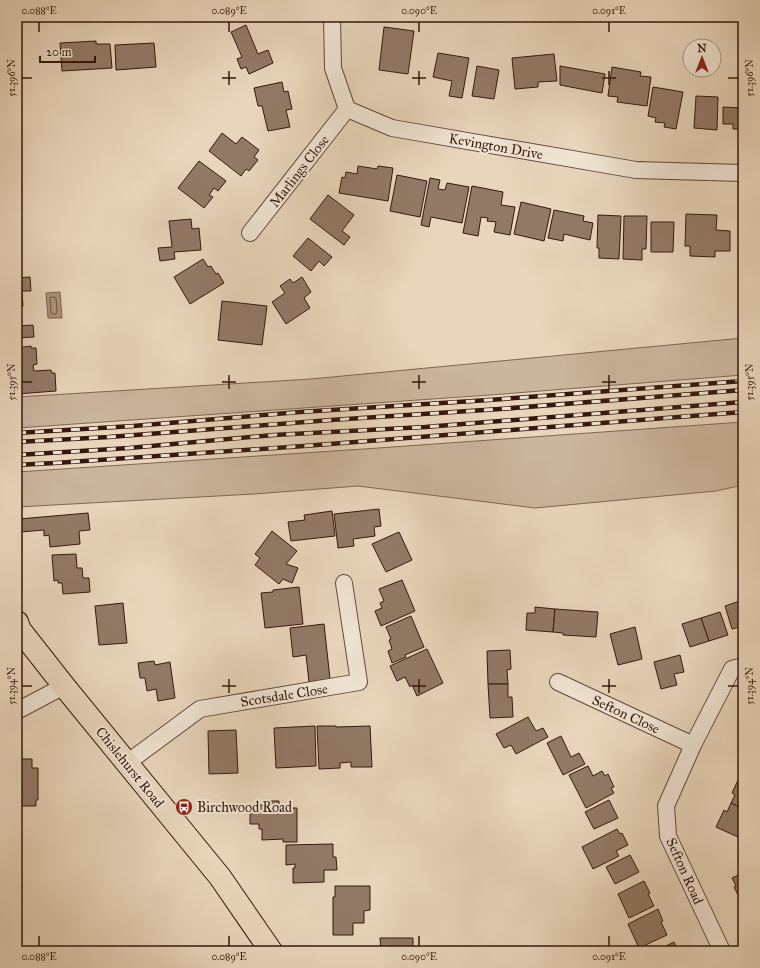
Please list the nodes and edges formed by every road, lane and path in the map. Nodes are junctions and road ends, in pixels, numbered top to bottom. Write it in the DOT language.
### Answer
graph roads {
  1 [pos="332,17"];
  2 [pos="347,109"];
  3 [pos="743,173"];
  4 [pos="250,233"];
  5 [pos="344,583"];
  6 [pos="17,622"];
  7 [pos="743,666"];
  8 [pos="558,682"];
  9 [pos="64,686"];
  10 [pos="17,711"];
  11 [pos="694,745"];
  12 [pos="127,763"];
  13 [pos="271,951"];
  14 [pos="722,951"];
  1 -- 2 [label="street"];
  2 -- 3 [label="street, Kevington Drive"];
  2 -- 4 [label="street, Marlings Close"];
  5 -- 12 [label="street, Scotsdale Close"];
  6 -- 9 [label="main road, Chislehurst Road"];
  7 -- 11 [label="street, Sefton Road"];
  8 -- 11 [label="street, Sefton Close"];
  9 -- 10 [label="street"];
  9 -- 12 [label="main road, Chislehurst Road"];
  11 -- 14 [label="street, Sefton Road"];
  12 -- 13 [label="main road, Chislehurst Road"];
}
